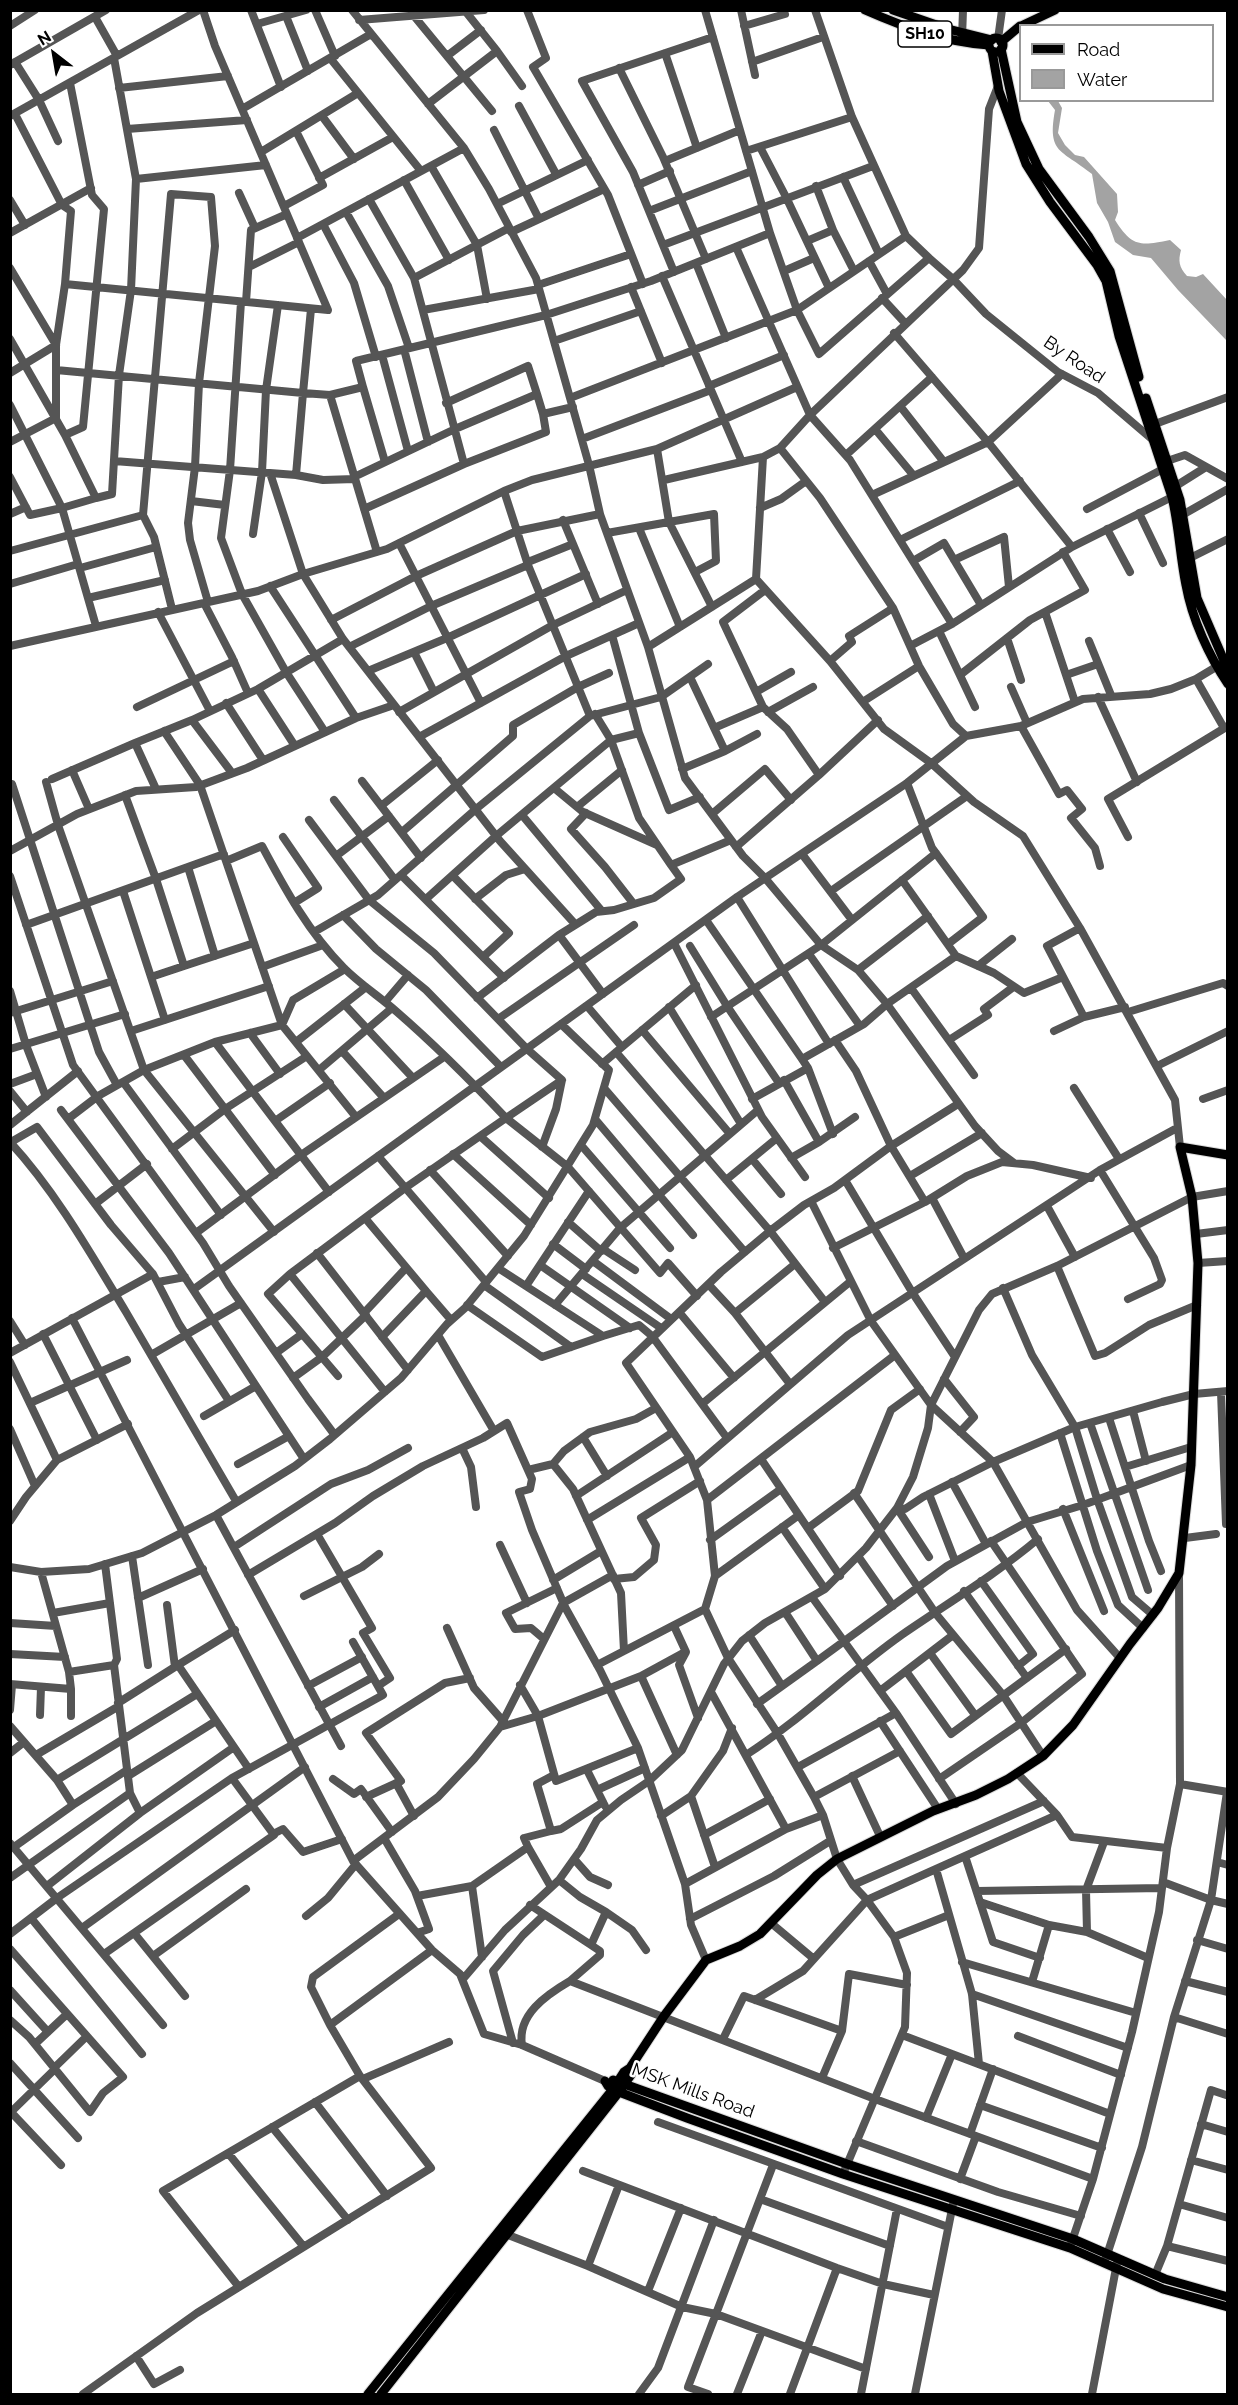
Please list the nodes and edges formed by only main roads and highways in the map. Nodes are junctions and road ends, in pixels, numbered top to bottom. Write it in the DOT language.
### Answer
graph roads {
  1 [pos="865,10"];
  2 [pos="893,10"];
  3 [pos="1055,10"];
  4 [pos="912,14"];
  5 [pos="1025,24"];
  6 [pos="1019,27"];
  7 [pos="962,37"];
  8 [pos="996,44"];
  9 [pos="1165,465"];
  10 [pos="1173,491"];
  11 [pos="1224,666"];
  12 [pos="1227,684"];
  13 [pos="1227,1155"];
  14 [pos="605,2081"];
  15 [pos="619,2087"];
  16 [pos="503,2233"];
  17 [pos="1071,2244"];
  18 [pos="1117,2262"];
  19 [pos="1227,2297"];
  20 [pos="1227,2307"];
  21 [pos="368,2394"];
  22 [pos="381,2394"];
  1 -- 7 [label="main road, SH10"];
  2 -- 4 [label="main road, SH10"];
  3 -- 5 [label="main road"];
  4 -- 7 [label="main road, SH10"];
  6 -- 8 [label="main road"];
  7 -- 8 [label="main road, SH10"];
  8 -- 9 [label="main road"];
  8 -- 9 [label="main road"];
  9 -- 10 [label="main road"];
  10 -- 11 [label="main road"];
  10 -- 11 [label="main road"];
  11 -- 12 [label="main road"];
  13 -- 15 [label="main road"];
  14 -- 15 [label="main road, MSK Mills Road"];
  15 -- 16 [label="main road"];
  15 -- 17 [label="main road, MSK Mills Road"];
  15 -- 17 [label="main road, MSK Mills Road"];
  16 -- 21 [label="main road"];
  16 -- 22 [label="main road"];
  17 -- 18 [label="main road, MSK Mills Road"];
  18 -- 19 [label="main road, MSK Mills Road"];
  18 -- 20 [label="main road, MSK Mills Road"];
}
